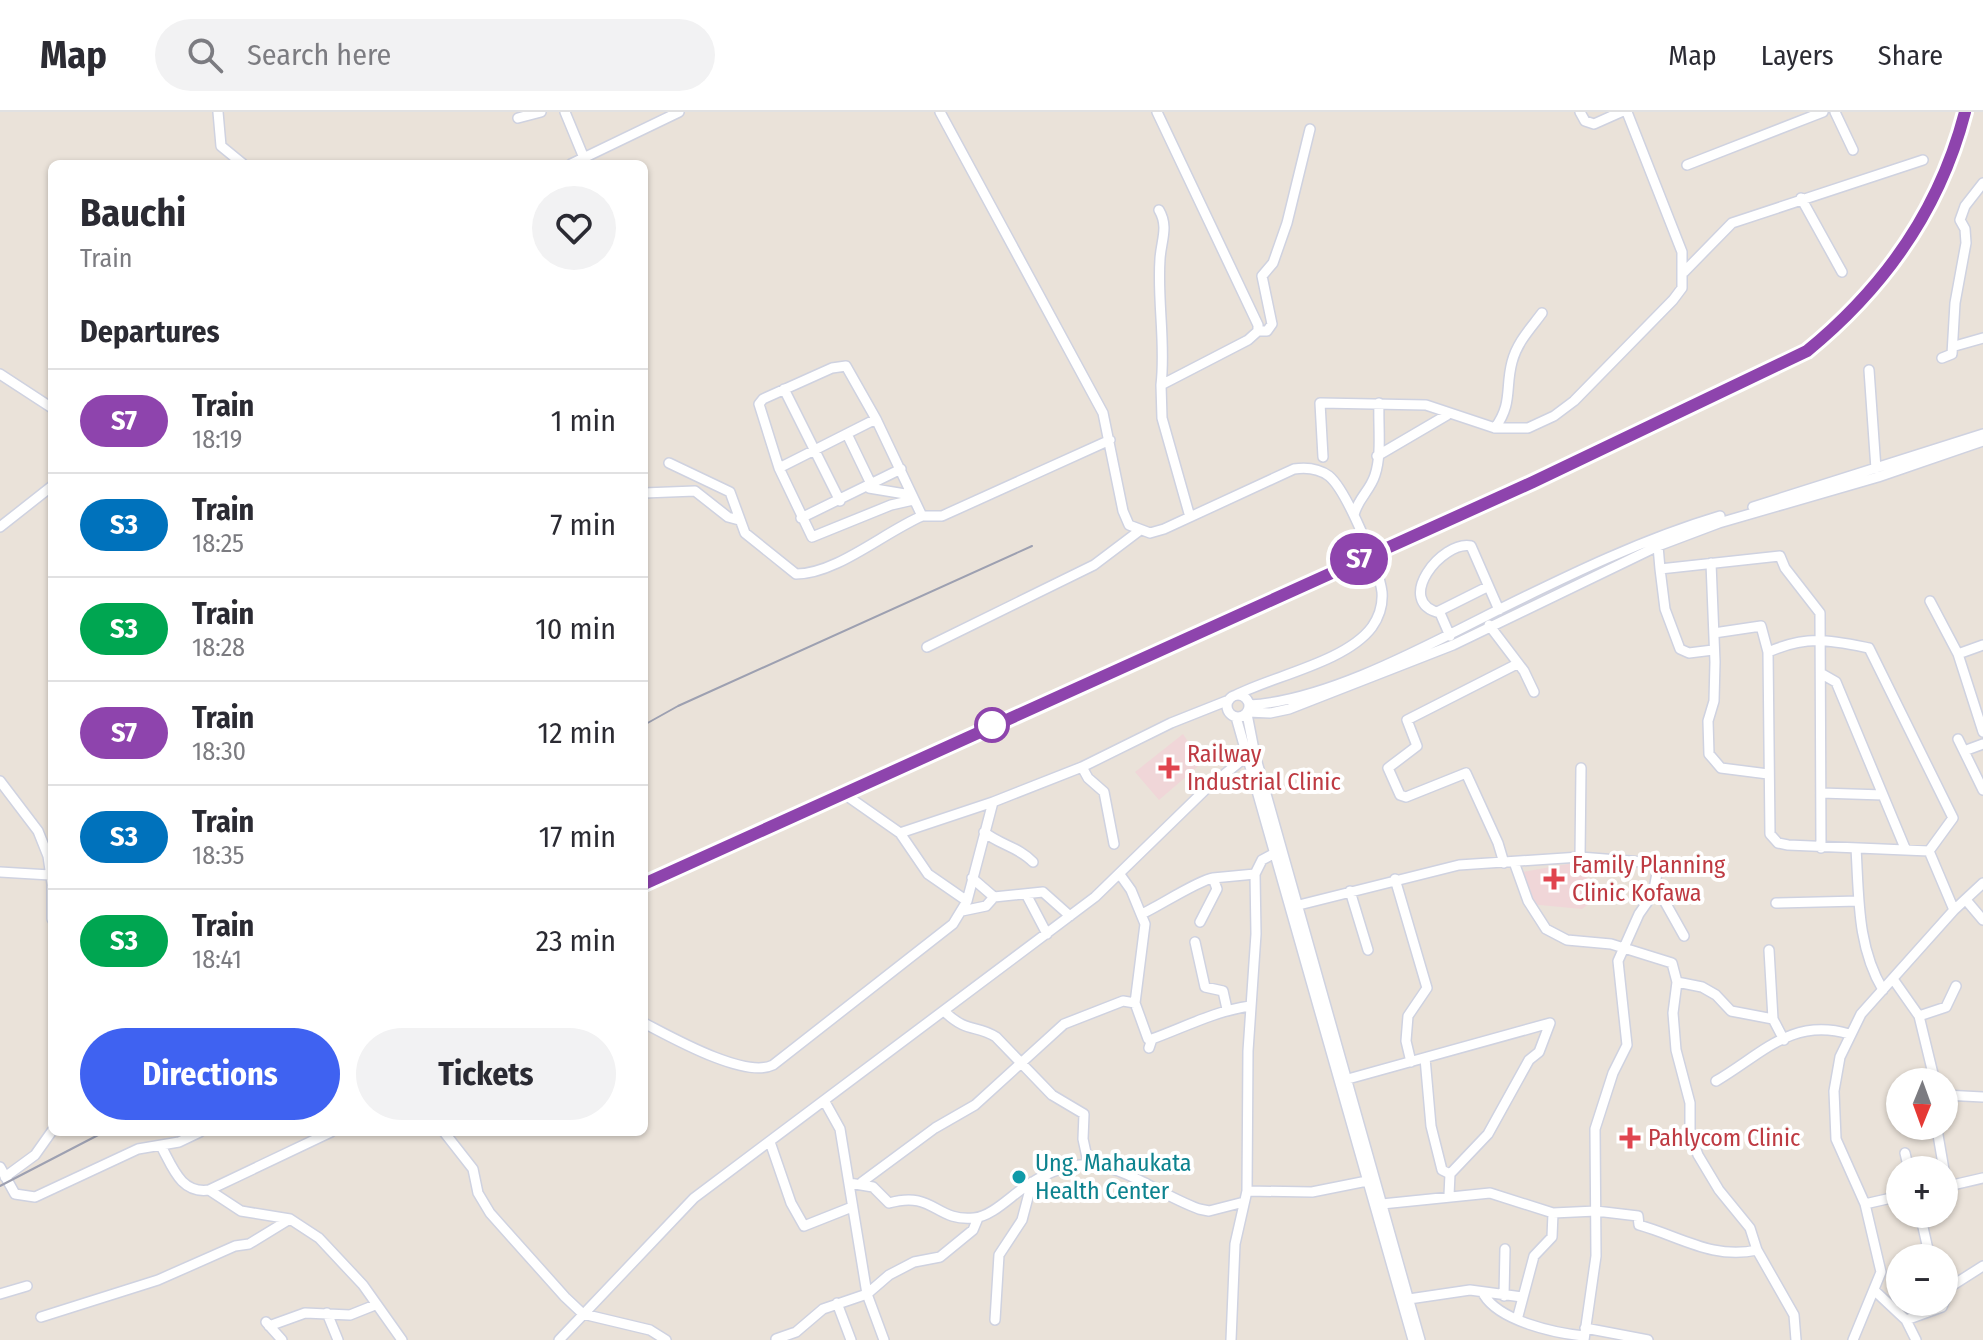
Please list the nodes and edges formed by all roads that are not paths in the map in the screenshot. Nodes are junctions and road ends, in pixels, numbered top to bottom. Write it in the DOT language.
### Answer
graph roads {
  1 [pos="218,112"];
  2 [pos="541,112"];
  3 [pos="565,112"];
  4 [pos="679,112"];
  5 [pos="940,112"];
  6 [pos="1157,112"];
  7 [pos="1580,112"];
  8 [pos="1621,112"];
  9 [pos="1627,112"];
  10 [pos="1823,112"];
  11 [pos="1835,112"];
  12 [pos="518,118"];
  13 [pos="1310,129"];
  14 [pos="1853,150"];
  15 [pos="584,158"];
  16 [pos="238,160"];
  17 [pos="580,160"];
  18 [pos="1923,160"];
  19 [pos="1687,165"];
  20 [pos="1983,183"];
  21 [pos="1801,198"];
  22 [pos="1159,210"];
  23 [pos="1684,272"];
  24 [pos="1842,272"];
  25 [pos="1542,313"];
  26 [pos="1258,331"];
  27 [pos="1983,338"];
  28 [pos="1955,346"];
  29 [pos="1942,358"];
  30 [pos="1869,370"];
  31 [pos="0,374"];
  32 [pos="1161,385"];
  33 [pos="784,389"];
  34 [pos="1379,403"];
  35 [pos="48,405"];
  36 [pos="1447,415"];
  37 [pos="876,419"];
  38 [pos="1495,428"];
  39 [pos="847,434"];
  40 [pos="1983,434"];
  41 [pos="1110,440"];
  42 [pos="1983,441"];
  43 [pos="1956,447"];
  44 [pos="814,450"];
  45 [pos="1377,456"];
  46 [pos="1323,457"];
  47 [pos="669,463"];
  48 [pos="779,468"];
  49 [pos="901,469"];
  50 [pos="1876,469"];
  51 [pos="870,487"];
  52 [pos="48,489"];
  53 [pos="648,493"];
  54 [pos="912,498"];
  55 [pos="840,501"];
  56 [pos="1354,515"];
  57 [pos="922,516"];
  58 [pos="1190,517"];
  59 [pos="801,518"];
  60 [pos="739,520"];
  61 [pos="0,527"];
  62 [pos="1139,531"];
  63 [pos="1664,541"];
  64 [pos="1711,563"];
  65 [pos="1660,569"];
  66 [pos="1487,587"];
  67 [pos="1930,601"];
  68 [pos="1499,610"];
  69 [pos="1439,611"];
  70 [pos="1489,625"];
  71 [pos="1714,633"];
  72 [pos="1450,636"];
  73 [pos="1820,638"];
  74 [pos="1983,645"];
  75 [pos="927,647"];
  76 [pos="1713,650"];
  77 [pos="1768,652"];
  78 [pos="1958,654"];
  79 [pos="1517,664"];
  80 [pos="1822,674"];
  81 [pos="1262,687"];
  82 [pos="1534,692"];
  83 [pos="1232,698"];
  84 [pos="1214,708"];
  85 [pos="1248,708"];
  86 [pos="1232,715"];
  87 [pos="1983,732"];
  88 [pos="1958,739"];
  89 [pos="1983,744"];
  90 [pos="1964,751"];
  91 [pos="1247,756"];
  92 [pos="1082,767"];
  93 [pos="1581,768"];
  94 [pos="1768,774"];
  95 [pos="0,781"];
  96 [pos="1983,790"];
  97 [pos="1821,793"];
  98 [pos="1883,795"];
  99 [pos="850,798"];
  100 [pos="993,802"];
  101 [pos="984,832"];
  102 [pos="900,833"];
  103 [pos="1114,844"];
  104 [pos="1821,848"];
  105 [pos="1856,848"];
  106 [pos="1905,848"];
  107 [pos="1929,851"];
  108 [pos="1275,853"];
  109 [pos="48,856"];
  110 [pos="1580,857"];
  111 [pos="1033,862"];
  112 [pos="1509,863"];
  113 [pos="0,872"];
  114 [pos="1255,874"];
  115 [pos="1121,876"];
  116 [pos="972,878"];
  117 [pos="1213,878"];
  118 [pos="1395,879"];
  119 [pos="48,881"];
  120 [pos="1983,883"];
  121 [pos="1656,886"];
  122 [pos="1350,891"];
  123 [pos="1026,894"];
  124 [pos="994,897"];
  125 [pos="1966,900"];
  126 [pos="967,901"];
  127 [pos="1859,901"];
  128 [pos="1776,903"];
  129 [pos="1299,905"];
  130 [pos="1954,910"];
  131 [pos="962,911"];
  132 [pos="1142,914"];
  133 [pos="1070,916"];
  134 [pos="1983,920"];
  135 [pos="1200,922"];
  136 [pos="1047,934"];
  137 [pos="1684,936"];
  138 [pos="1195,942"];
  139 [pos="1622,949"];
  140 [pos="1368,950"];
  141 [pos="1769,950"];
  142 [pos="1893,979"];
  143 [pos="1677,982"];
  144 [pos="1956,986"];
  145 [pos="1883,990"];
  146 [pos="1135,1003"];
  147 [pos="1250,1006"];
  148 [pos="1227,1009"];
  149 [pos="945,1012"];
  150 [pos="1919,1016"];
  151 [pos="1773,1019"];
  152 [pos="648,1025"];
  153 [pos="1849,1034"];
  154 [pos="1784,1040"];
  155 [pos="1425,1058"];
  156 [pos="1022,1060"];
  157 [pos="1411,1062"];
  158 [pos="1932,1068"];
  159 [pos="1348,1079"];
  160 [pos="1716,1081"];
  161 [pos="1958,1096"];
  162 [pos="1983,1097"];
  163 [pos="825,1102"];
  164 [pos="48,1136"];
  165 [pos="189,1136"];
  166 [pos="323,1136"];
  167 [pos="447,1136"];
  168 [pos="770,1142"];
  169 [pos="161,1146"];
  170 [pos="1905,1153"];
  171 [pos="1906,1156"];
  172 [pos="1088,1162"];
  173 [pos="2,1172"];
  174 [pos="1450,1174"];
  175 [pos="1983,1178"];
  176 [pos="1367,1181"];
  177 [pos="862,1182"];
  178 [pos="1032,1182"];
  179 [pos="849,1183"];
  180 [pos="1958,1184"];
  181 [pos="209,1190"];
  182 [pos="1247,1191"];
  183 [pos="1449,1195"];
  184 [pos="1886,1199"];
  185 [pos="1244,1202"];
  186 [pos="1382,1204"];
  187 [pos="1865,1204"];
  188 [pos="852,1207"];
  189 [pos="1596,1211"];
  190 [pos="1553,1213"];
  191 [pos="978,1218"];
  192 [pos="290,1219"];
  193 [pos="1505,1249"];
  194 [pos="1757,1250"];
  195 [pos="1983,1266"];
  196 [pos="1958,1282"];
  197 [pos="27,1286"];
  198 [pos="1875,1291"];
  199 [pos="0,1294"];
  200 [pos="867,1294"];
  201 [pos="1484,1295"];
  202 [pos="1504,1296"];
  203 [pos="1522,1297"];
  204 [pos="1409,1299"];
  205 [pos="837,1303"];
  206 [pos="375,1305"];
  207 [pos="327,1313"];
  208 [pos="583,1314"];
  209 [pos="1518,1316"];
  210 [pos="1917,1316"];
  211 [pos="41,1317"];
  212 [pos="995,1320"];
  213 [pos="1906,1320"];
  214 [pos="1584,1335"];
  215 [pos="660,1338"];
  216 [pos="776,1339"];
  217 [pos="282,1340"];
  218 [pos="338,1340"];
  219 [pos="402,1340"];
  220 [pos="559,1340"];
  221 [pos="851,1340"];
  222 [pos="884,1340"];
  223 [pos="1231,1340"];
  224 [pos="1413,1340"];
  225 [pos="1420,1340"];
  226 [pos="1648,1340"];
  227 [pos="1796,1340"];
  228 [pos="1853,1340"];
  229 [pos="1916,1340"];
  1 -- 16 [label="street"];
  2 -- 12 [label="street"];
  3 -- 15 [label="street"];
  4 -- 15 [label="street"];
  5 -- 41 [label="street"];
  6 -- 26 [label="street"];
  7 -- 8 [label="street"];
  9 -- 23 [label="street"];
  10 -- 19 [label="street"];
  11 -- 14 [label="street"];
  13 -- 26 [label="street"];
  15 -- 17 [label="street"];
  18 -- 21 [label="street"];
  20 -- 28 [label="street"];
  21 -- 23 [label="street"];
  21 -- 24 [label="street"];
  22 -- 32 [label="street"];
  23 -- 38 [label="street"];
  25 -- 38 [label="street"];
  26 -- 32 [label="street"];
  27 -- 28 [label="street"];
  28 -- 29 [label="street"];
  30 -- 50 [label="street"];
  31 -- 35 [label="street"];
  32 -- 58 [label="street"];
  33 -- 37 [label="street"];
  33 -- 44 [label="street"];
  33 -- 48 [label="street"];
  34 -- 36 [label="street"];
  34 -- 45 [label="street"];
  34 -- 46 [label="street"];
  36 -- 38 [label="street"];
  36 -- 45 [label="street"];
  37 -- 39 [label="street"];
  37 -- 49 [label="street"];
  39 -- 44 [label="street"];
  39 -- 51 [label="street"];
  40 -- 43 [label="street"];
  41 -- 57 [label="street"];
  41 -- 62 [label="street"];
  42 -- 43 [label="street"];
  43 -- 50 [label="street"];
  43 -- 63 [label="street"];
  44 -- 48 [label="street"];
  44 -- 55 [label="street"];
  45 -- 56 [label="street"];
  47 -- 60 [label="street"];
  48 -- 59 [label="street"];
  49 -- 51 [label="street"];
  49 -- 54 [label="street"];
  50 -- 63 [label="street"];
  51 -- 54 [label="street"];
  51 -- 55 [label="street"];
  52 -- 61 [label="street"];
  53 -- 60 [label="street"];
  54 -- 57 [label="street"];
  54 -- 59 [label="street"];
  55 -- 59 [label="street"];
  56 -- 58 [label="street"];
  56 -- 81 [label="street"];
  57 -- 60 [label="street"];
  58 -- 62 [label="street"];
  62 -- 75 [label="street"];
  63 -- 65 [label="street"];
  63 -- 68 [label="street"];
  63 -- 70 [label="street"];
  64 -- 65 [label="street"];
  64 -- 71 [label="street"];
  64 -- 73 [label="street"];
  65 -- 76 [label="street"];
  66 -- 68 [label="street"];
  66 -- 69 [label="street"];
  66 -- 69 [label="street"];
  67 -- 78 [label="street"];
  68 -- 72 [label="street"];
  69 -- 72 [label="street"];
  70 -- 79 [label="street"];
  70 -- 85 [label="street"];
  71 -- 76 [label="street"];
  71 -- 77 [label="street"];
  72 -- 85 [label="street"];
  73 -- 77 [label="street"];
  73 -- 80 [label="street"];
  73 -- 107 [label="street"];
  74 -- 78 [label="street"];
  76 -- 94 [label="street"];
  77 -- 94 [label="street"];
  78 -- 87 [label="street"];
  79 -- 82 [label="street"];
  79 -- 112 [label="street"];
  80 -- 97 [label="street"];
  80 -- 98 [label="street"];
  81 -- 83 [label="street"];
  81 -- 85 [label="street"];
  83 -- 84 [label="street"];
  83 -- 85 [label="street"];
  83 -- 86 [label="street"];
  84 -- 86 [label="street"];
  84 -- 92 [label="street"];
  85 -- 86 [label="street"];
  85 -- 129 [label="street"];
  86 -- 91 [label="street"];
  88 -- 90 [label="street"];
  89 -- 90 [label="street"];
  90 -- 96 [label="street"];
  91 -- 108 [label="street"];
  91 -- 115 [label="street"];
  92 -- 100 [label="street"];
  92 -- 103 [label="street"];
  93 -- 110 [label="street"];
  94 -- 104 [label="street"];
  95 -- 109 [label="street"];
  97 -- 98 [label="street"];
  97 -- 104 [label="street"];
  98 -- 106 [label="street"];
  99 -- 102 [label="street"];
  100 -- 101 [label="street"];
  100 -- 102 [label="street"];
  101 -- 111 [label="street"];
  101 -- 116 [label="street"];
  102 -- 126 [label="street"];
  104 -- 105 [label="street"];
  105 -- 106 [label="street"];
  105 -- 127 [label="street"];
  106 -- 107 [label="street"];
  107 -- 130 [label="street"];
  108 -- 114 [label="street"];
  108 -- 176 [label="street"];
  110 -- 112 [label="street"];
  110 -- 121 [label="street"];
  112 -- 118 [label="street"];
  112 -- 139 [label="street"];
  113 -- 119 [label="street"];
  114 -- 117 [label="street"];
  114 -- 147 [label="street"];
  115 -- 132 [label="street"];
  115 -- 133 [label="street"];
  116 -- 124 [label="street"];
  116 -- 126 [label="street"];
  117 -- 132 [label="street"];
  117 -- 135 [label="street"];
  118 -- 122 [label="street"];
  118 -- 157 [label="street"];
  120 -- 125 [label="street"];
  121 -- 137 [label="street"];
  121 -- 139 [label="street"];
  122 -- 129 [label="street"];
  122 -- 140 [label="street"];
  123 -- 124 [label="street"];
  123 -- 133 [label="street"];
  123 -- 136 [label="street"];
  124 -- 131 [label="street"];
  125 -- 130 [label="street"];
  125 -- 134 [label="street"];
  126 -- 131 [label="street"];
  127 -- 128 [label="street"];
  127 -- 145 [label="street"];
  129 -- 159 [label="street"];
  130 -- 142 [label="street"];
  131 -- 152 [label="street"];
  132 -- 146 [label="street"];
  133 -- 136 [label="street"];
  136 -- 149 [label="street"];
  138 -- 148 [label="street"];
  139 -- 143 [label="street"];
  139 -- 189 [label="street"];
  141 -- 151 [label="street"];
  142 -- 145 [label="street"];
  142 -- 150 [label="street"];
  143 -- 151 [label="street"];
  143 -- 194 [label="street"];
  144 -- 150 [label="street"];
  145 -- 153 [label="street"];
  146 -- 148 [label="street"];
  146 -- 156 [label="street"];
  147 -- 148 [label="street"];
  147 -- 182 [label="street"];
  149 -- 156 [label="street"];
  149 -- 163 [label="street"];
  150 -- 158 [label="street"];
  151 -- 154 [label="street"];
  153 -- 154 [label="street"];
  153 -- 187 [label="street"];
  154 -- 160 [label="street"];
  155 -- 157 [label="street"];
  155 -- 174 [label="street"];
  155 -- 174 [label="street"];
  156 -- 172 [label="street"];
  156 -- 177 [label="street"];
  157 -- 159 [label="street"];
  159 -- 186 [label="street"];
  161 -- 162 [label="street"];
  163 -- 168 [label="street"];
  163 -- 179 [label="street"];
  164 -- 173 [label="street"];
  165 -- 169 [label="street"];
  166 -- 181 [label="street"];
  167 -- 208 [label="street"];
  168 -- 188 [label="street"];
  168 -- 208 [label="street"];
  169 -- 173 [label="street"];
  169 -- 181 [label="street"];
  170 -- 171 [label="street"];
  172 -- 178 [label="street"];
  172 -- 185 [label="street"];
  174 -- 183 [label="street"];
  175 -- 180 [label="street"];
  176 -- 182 [label="street"];
  176 -- 224 [label="street"];
  177 -- 179 [label="street"];
  177 -- 191 [label="street"];
  178 -- 191 [label="street"];
  178 -- 212 [label="street"];
  179 -- 188 [label="street"];
  181 -- 192 [label="street"];
  182 -- 185 [label="street"];
  183 -- 186 [label="street"];
  183 -- 190 [label="street"];
  184 -- 187 [label="street"];
  185 -- 223 [label="street"];
  186 -- 204 [label="street"];
  187 -- 198 [label="street"];
  188 -- 200 [label="street"];
  189 -- 190 [label="street"];
  189 -- 194 [label="street"];
  189 -- 214 [label="street"];
  190 -- 203 [label="street"];
  191 -- 200 [label="street"];
  192 -- 206 [label="street"];
  192 -- 211 [label="street"];
  193 -- 202 [label="street"];
  194 -- 227 [label="street"];
  195 -- 196 [label="street"];
  197 -- 199 [label="street"];
  198 -- 213 [label="street"];
  198 -- 228 [label="street"];
  200 -- 205 [label="street"];
  200 -- 222 [label="street"];
  201 -- 202 [label="street"];
  201 -- 204 [label="street"];
  201 -- 209 [label="street"];
  202 -- 203 [label="street"];
  203 -- 209 [label="street"];
  204 -- 225 [label="street"];
  205 -- 216 [label="street"];
  205 -- 221 [label="street"];
  206 -- 207 [label="street"];
  206 -- 219 [label="street"];
  207 -- 217 [label="street"];
  207 -- 218 [label="street"];
  208 -- 215 [label="street"];
  208 -- 220 [label="street"];
  209 -- 214 [label="street"];
  210 -- 213 [label="street"];
  213 -- 229 [label="street"];
  214 -- 226 [label="street"];
}
